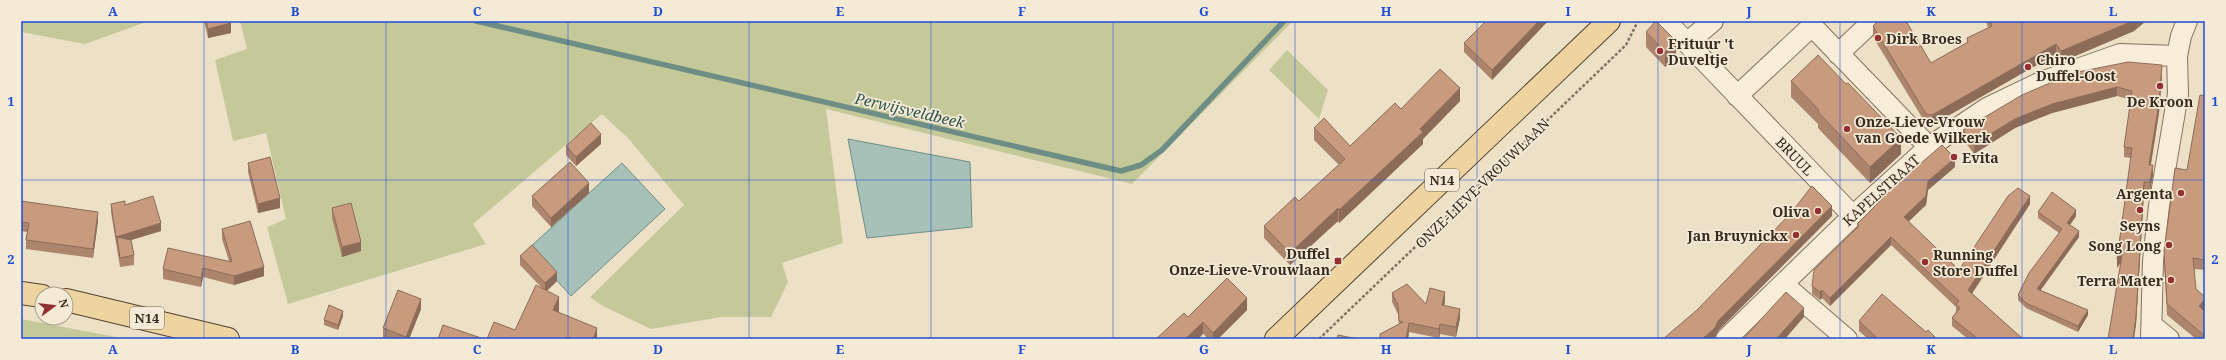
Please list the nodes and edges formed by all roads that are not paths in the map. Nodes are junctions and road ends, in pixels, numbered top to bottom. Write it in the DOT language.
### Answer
graph roads {
  1 [pos="1608,21"];
  2 [pos="1666,21"];
  3 [pos="1713,21"];
  4 [pos="1873,21"];
  5 [pos="2187,21"];
  6 [pos="1687,43"];
  7 [pos="1838,54"];
  8 [pos="2177,56"];
  9 [pos="1737,96"];
  10 [pos="1929,147"];
  11 [pos="1853,216"];
  12 [pos="1783,284"];
  13 [pos="21,293"];
  14 [pos="34,295"];
  15 [pos="74,302"];
  16 [pos="2152,332"];
  17 [pos="228,339"];
  18 [pos="1276,339"];
  19 [pos="1726,339"];
  20 [pos="1847,339"];
  21 [pos="2169,339"];
  1 -- 18 [label="main road, ONZE-LIEVE-VROUWLAAN / N14"];
  2 -- 6 [label="street, BRUUL"];
  3 -- 6 [label="street"];
  4 -- 7 [label="street"];
  5 -- 8 [label="street"];
  6 -- 9 [label="street, BRUUL"];
  7 -- 9 [label="street"];
  7 -- 10 [label="street"];
  8 -- 10 [label="street, KAPELSTRAAT"];
  8 -- 16 [label="street"];
  9 -- 11 [label="street, BRUUL"];
  10 -- 11 [label="street, KAPELSTRAAT"];
  11 -- 12 [label="street, KAPELSTRAAT"];
  12 -- 19 [label="street, KAPELSTRAAT"];
  12 -- 20 [label="street"];
  13 -- 14 [label="main road"];
  15 -- 17 [label="main road, N14"];
  16 -- 21 [label="street"];
}
